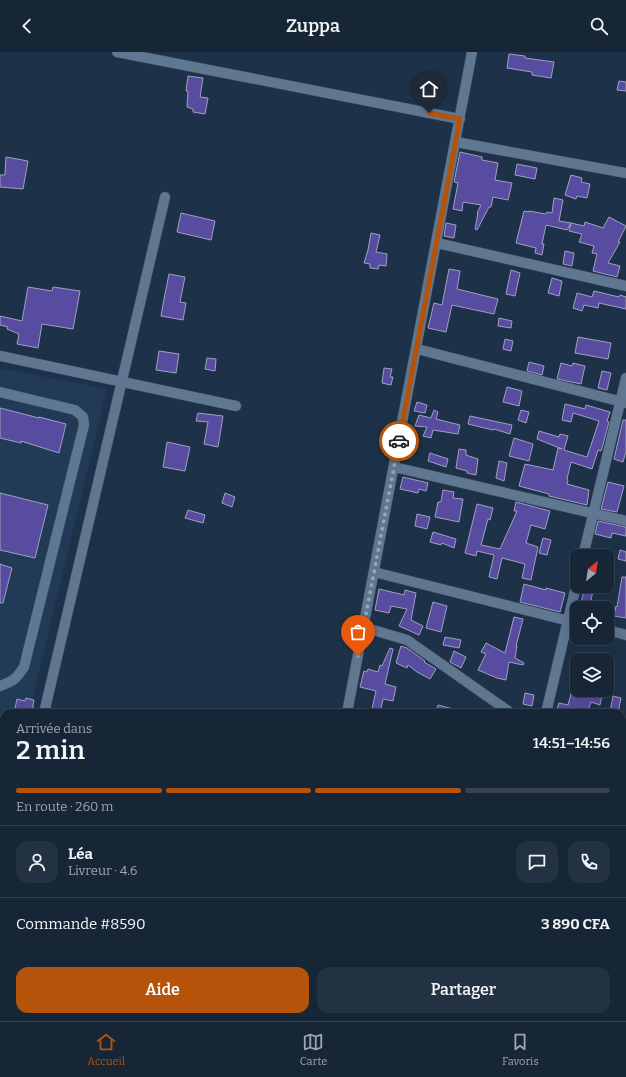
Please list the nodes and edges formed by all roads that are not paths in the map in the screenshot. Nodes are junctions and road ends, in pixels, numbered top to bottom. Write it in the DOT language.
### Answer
graph roads {
  1 [pos="117,52"];
  2 [pos="472,52"];
  3 [pos="460,119"];
  4 [pos="456,142"];
  5 [pos="626,172"];
  6 [pos="165,197"];
  7 [pos="437,243"];
  8 [pos="626,286"];
  9 [pos="416,350"];
  10 [pos="0,356"];
  11 [pos="626,378"];
  12 [pos="122,382"];
  13 [pos="0,392"];
  14 [pos="623,402"];
  15 [pos="236,406"];
  16 [pos="394,467"];
  17 [pos="594,513"];
  18 [pos="626,520"];
  19 [pos="585,549"];
  20 [pos="374,572"];
  21 [pos="570,621"];
  22 [pos="363,627"];
  23 [pos="570,629"];
  24 [pos="614,632"];
  25 [pos="626,635"];
  26 [pos="0,686"];
  27 [pos="45,709"];
  28 [pos="348,709"];
  29 [pos="505,709"];
  30 [pos="547,709"];
  1 -- 3 [label="street"];
  2 -- 3 [label="street"];
  3 -- 4 [label="street"];
  4 -- 5 [label="street"];
  4 -- 7 [label="street"];
  6 -- 12 [label="street"];
  7 -- 8 [label="street"];
  7 -- 9 [label="street"];
  9 -- 14 [label="street"];
  9 -- 16 [label="street"];
  10 -- 12 [label="street"];
  11 -- 14 [label="street"];
  12 -- 15 [label="street"];
  12 -- 27 [label="street"];
  13 -- 26 [label="street"];
  14 -- 17 [label="street"];
  16 -- 17 [label="street"];
  16 -- 20 [label="street"];
  17 -- 18 [label="street"];
  17 -- 19 [label="street"];
  20 -- 21 [label="street"];
  20 -- 22 [label="street"];
  22 -- 28 [label="street"];
  22 -- 29 [label="street"];
  23 -- 30 [label="street"];
  24 -- 25 [label="street"];
}
